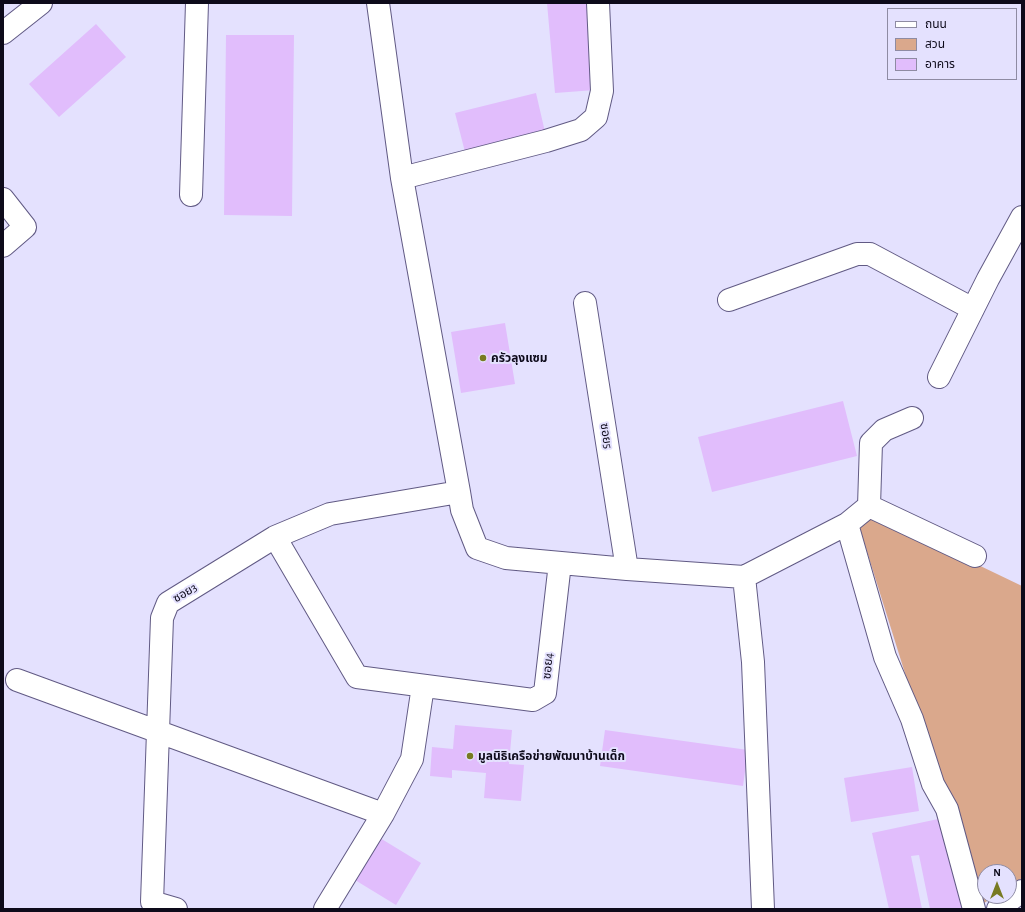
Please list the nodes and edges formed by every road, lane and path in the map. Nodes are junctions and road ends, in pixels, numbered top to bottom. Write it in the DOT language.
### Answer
graph roads {
  1 [pos="40,3"];
  2 [pos="197,3"];
  3 [pos="378,3"];
  4 [pos="598,3"];
  5 [pos="3,33"];
  6 [pos="402,178"];
  7 [pos="192,195"];
  8 [pos="3,199"];
  9 [pos="1022,217"];
  10 [pos="3,246"];
  11 [pos="729,300"];
  12 [pos="585,303"];
  13 [pos="973,309"];
  14 [pos="939,377"];
  15 [pos="912,418"];
  16 [pos="459,492"];
  17 [pos="869,506"];
  18 [pos="847,524"];
  19 [pos="275,537"];
  20 [pos="975,556"];
  21 [pos="560,563"];
  22 [pos="626,569"];
  23 [pos="744,577"];
  24 [pos="17,680"];
  25 [pos="423,686"];
  26 [pos="158,732"];
  27 [pos="383,814"];
  28 [pos="1022,891"];
  29 [pos="176,909"];
  30 [pos="324,909"];
  31 [pos="763,909"];
  32 [pos="974,909"];
  33 [pos="998,909"];
  1 -- 5 [label="street"];
  2 -- 7 [label="street"];
  3 -- 6 [label="street"];
  4 -- 6 [label="street"];
  6 -- 16 [label="street"];
  8 -- 10 [label="street"];
  9 -- 13 [label="street"];
  11 -- 13 [label="street"];
  12 -- 22 [label="street, ซอย5"];
  13 -- 14 [label="street"];
  15 -- 17 [label="street"];
  16 -- 19 [label="street, ซอย3"];
  16 -- 21 [label="street"];
  17 -- 18 [label="street"];
  17 -- 20 [label="street"];
  18 -- 23 [label="street"];
  18 -- 32 [label="street"];
  19 -- 25 [label="street"];
  19 -- 26 [label="street, ซอย3"];
  21 -- 22 [label="street"];
  21 -- 25 [label="street, ซอย4"];
  22 -- 23 [label="street"];
  23 -- 31 [label="street"];
  24 -- 26 [label="street"];
  25 -- 27 [label="street"];
  26 -- 27 [label="street"];
  26 -- 29 [label="street, ซอย3"];
  27 -- 30 [label="street"];
  28 -- 33 [label="street"];
}
